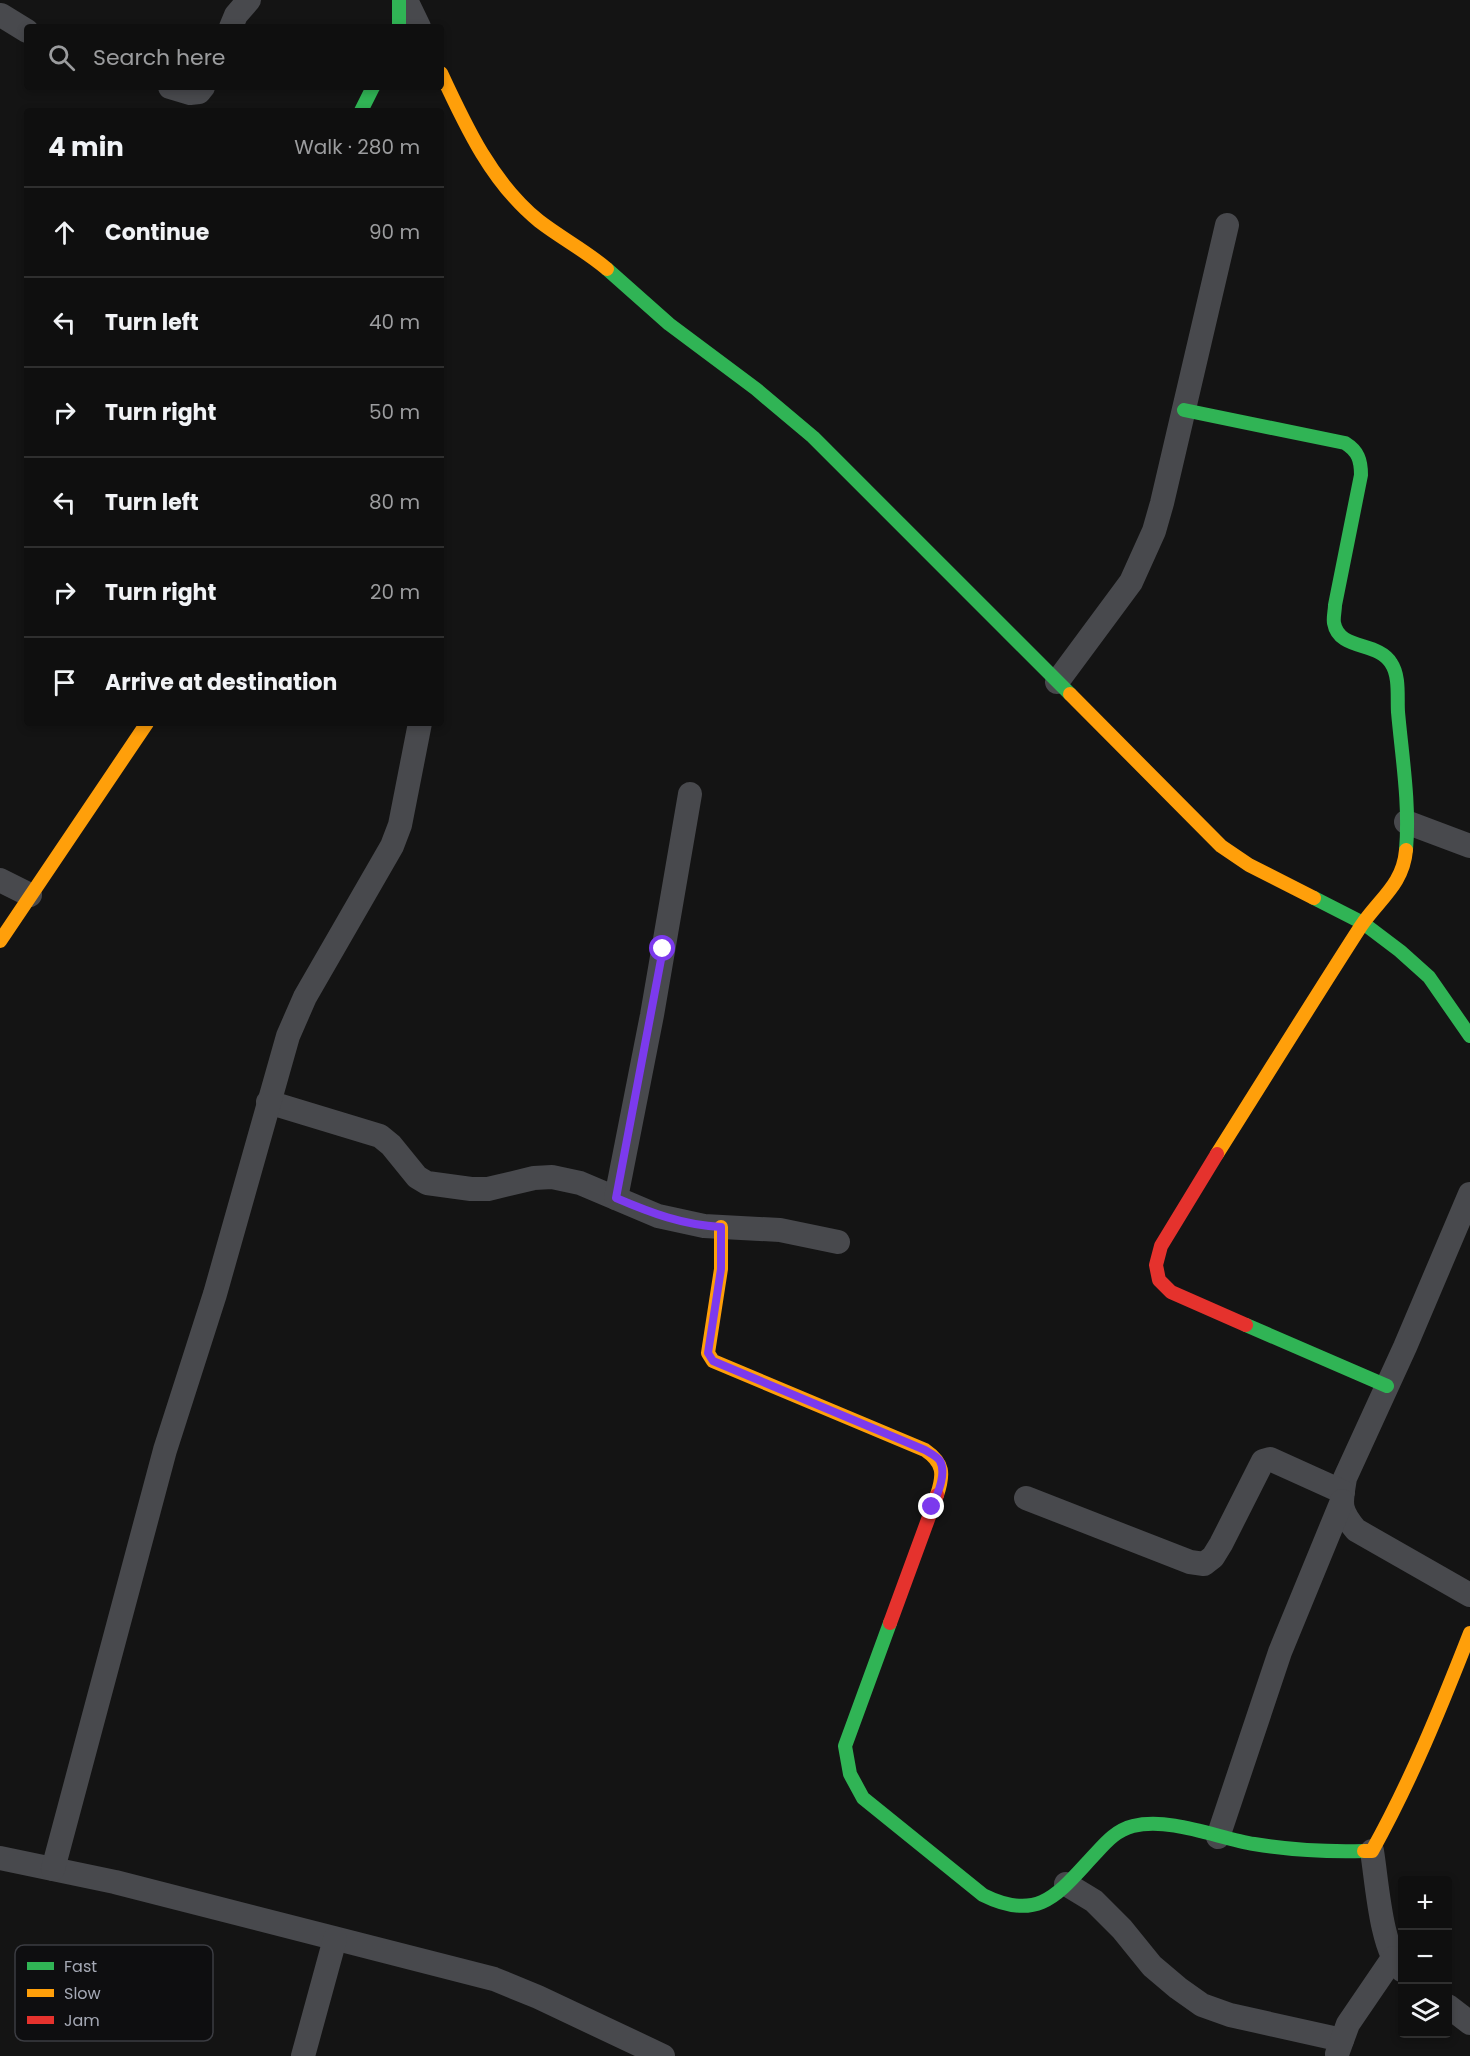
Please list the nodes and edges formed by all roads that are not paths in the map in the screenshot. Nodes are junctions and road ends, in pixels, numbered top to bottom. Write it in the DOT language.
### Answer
graph roads {
  1 [pos="249,0"];
  2 [pos="399,0"];
  3 [pos="406,0"];
  4 [pos="0,15"];
  5 [pos="232,24"];
  6 [pos="399,24"];
  7 [pos="418,24"];
  8 [pos="24,29"];
  9 [pos="444,80"];
  10 [pos="180,90"];
  11 [pos="200,90"];
  12 [pos="372,90"];
  13 [pos="362,108"];
  14 [pos="1227,225"];
  15 [pos="1184,410"];
  16 [pos="1057,682"];
  17 [pos="145,726"];
  18 [pos="419,726"];
  19 [pos="690,794"];
  20 [pos="1406,822"];
  21 [pos="1470,846"];
  22 [pos="0,880"];
  23 [pos="30,895"];
  24 [pos="1363,922"];
  25 [pos="0,941"];
  26 [pos="1470,1036"];
  27 [pos="268,1102"];
  28 [pos="1470,1194"];
  29 [pos="616,1198"];
  30 [pos="721,1227"];
  31 [pos="838,1242"];
  32 [pos="1387,1386"];
  33 [pos="1342,1497"];
  34 [pos="1026,1498"];
  35 [pos="1470,1595"];
  36 [pos="1470,1633"];
  37 [pos="1218,1837"];
  38 [pos="1372,1851"];
  39 [pos="0,1858"];
  40 [pos="53,1869"];
  41 [pos="1066,1884"];
  42 [pos="335,1939"];
  43 [pos="1398,1964"];
  44 [pos="1452,2009"];
  45 [pos="1470,2023"];
  46 [pos="1339,2048"];
  47 [pos="303,2056"];
  48 [pos="663,2056"];
  1 -- 5 [label="street"];
  2 -- 6 [label="street"];
  3 -- 7 [label="street"];
  4 -- 8 [label="street"];
  9 -- 16 [label="street"];
  10 -- 11 [label="street"];
  12 -- 13 [label="street"];
  14 -- 15 [label="street"];
  15 -- 16 [label="street"];
  15 -- 20 [label="street"];
  16 -- 24 [label="street"];
  17 -- 23 [label="street"];
  18 -- 27 [label="street"];
  19 -- 29 [label="street"];
  20 -- 21 [label="street"];
  20 -- 24 [label="street"];
  22 -- 23 [label="street"];
  23 -- 25 [label="street"];
  24 -- 26 [label="street"];
  24 -- 32 [label="street"];
  27 -- 29 [label="street"];
  27 -- 40 [label="street"];
  28 -- 32 [label="street"];
  29 -- 30 [label="street"];
  30 -- 31 [label="street"];
  30 -- 41 [label="street"];
  32 -- 33 [label="street"];
  33 -- 34 [label="street"];
  33 -- 35 [label="street"];
  33 -- 37 [label="street"];
  36 -- 38 [label="street"];
  37 -- 38 [label="street"];
  37 -- 41 [label="street"];
  38 -- 43 [label="street"];
  39 -- 40 [label="street"];
  40 -- 42 [label="street"];
  41 -- 46 [label="street"];
  42 -- 47 [label="street"];
  42 -- 48 [label="street"];
  43 -- 46 [label="street"];
  44 -- 45 [label="street"];
}
